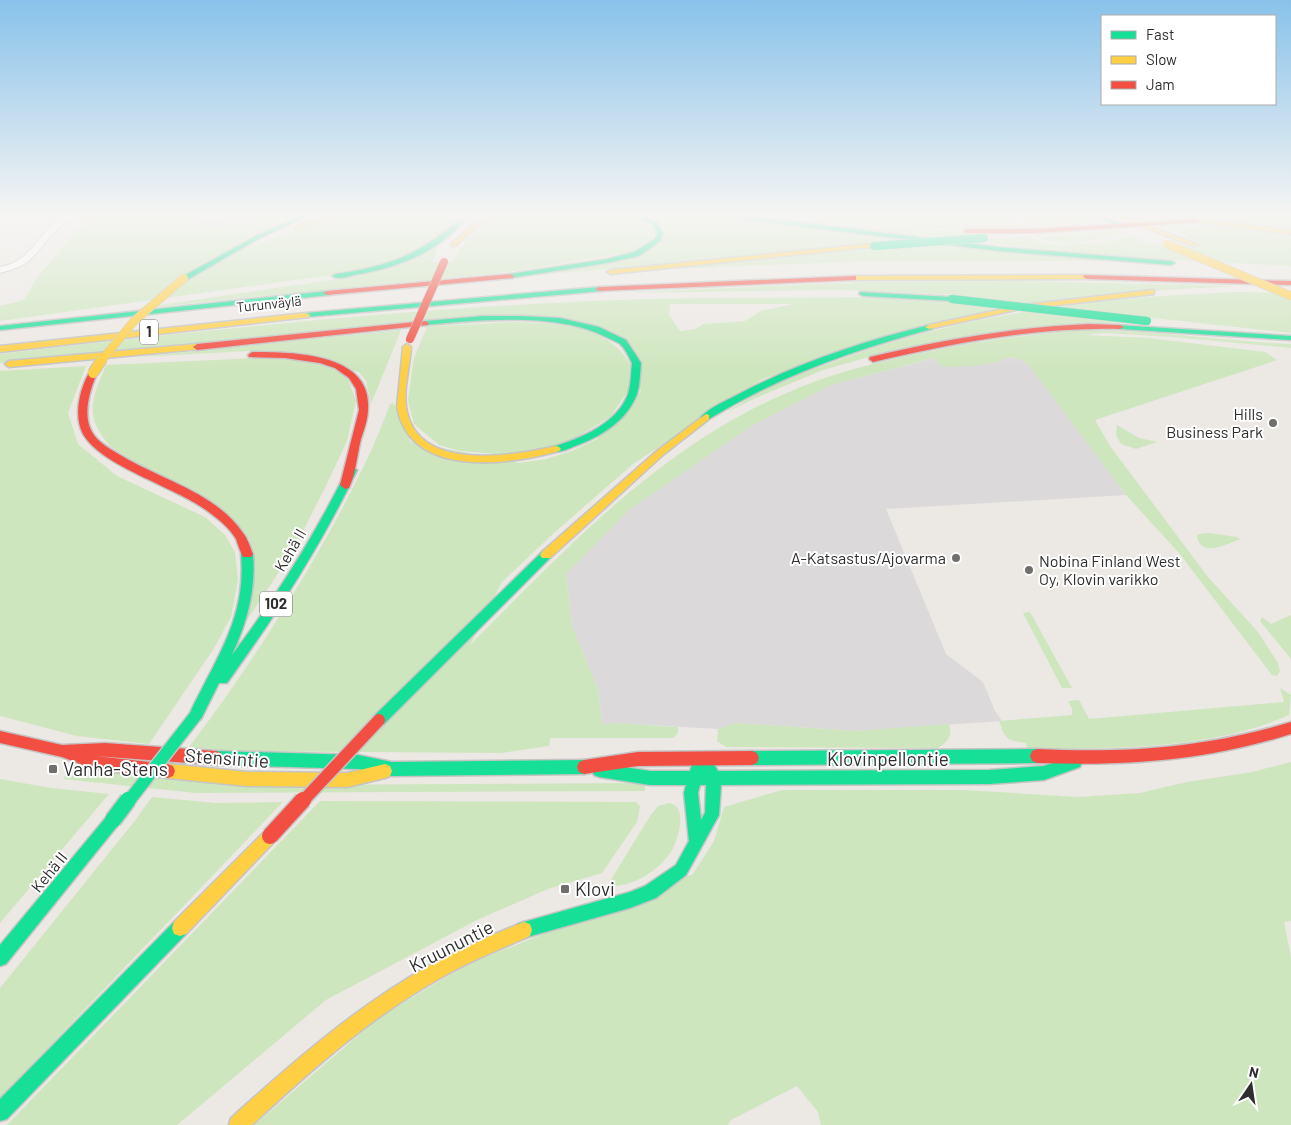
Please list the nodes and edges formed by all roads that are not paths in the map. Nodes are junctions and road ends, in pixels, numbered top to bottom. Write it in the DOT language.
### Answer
graph roads {
  1 [pos="14,266"];
  2 [pos="206,266"];
  3 [pos="391,266"];
  4 [pos="442,266"];
  5 [pos="578,266"];
  6 [pos="678,266"];
  7 [pos="1218,266"];
  8 [pos="1223,266"];
  9 [pos="1245,266"];
  10 [pos="1249,267"];
  11 [pos="792,269"];
  12 [pos="0,270"];
  13 [pos="744,271"];
  14 [pos="1291,273"];
  15 [pos="328,277"];
  16 [pos="1291,284"];
  17 [pos="492,287"];
  18 [pos="239,290"];
  19 [pos="1291,290"];
  20 [pos="777,293"];
  21 [pos="850,294"];
  22 [pos="1291,296"];
  23 [pos="458,301"];
  24 [pos="42,323"];
  25 [pos="0,328"];
  26 [pos="1248,334"];
  27 [pos="0,337"];
  28 [pos="1291,338"];
  29 [pos="408,343"];
  30 [pos="0,348"];
  31 [pos="863,362"];
  32 [pos="3,364"];
  33 [pos="392,382"];
  34 [pos="737,412"];
  35 [pos="373,424"];
  36 [pos="636,474"];
  37 [pos="345,485"];
  38 [pos="196,715"];
  39 [pos="1291,728"];
  40 [pos="0,737"];
  41 [pos="62,751"];
  42 [pos="703,759"];
  43 [pos="1081,760"];
  44 [pos="583,768"];
  45 [pos="392,769"];
  46 [pos="714,777"];
  47 [pos="692,778"];
  48 [pos="696,840"];
  49 [pos="0,958"];
  50 [pos="0,1112"];
  51 [pos="238,1125"];
  1 -- 12 [label="street"];
  2 -- 38 [label="main road, bridge"];
  3 -- 15 [label="main road"];
  4 -- 29 [label="main road, bridge"];
  5 -- 24 [label="main road"];
  6 -- 17 [label="main road, bridge"];
  7 -- 22 [label="main road, bridge"];
  8 -- 10 [label="main road"];
  9 -- 16 [label="main road"];
  11 -- 14 [label="main road"];
  13 -- 17 [label="main road, Turunväylä / 1"];
  16 -- 23 [label="main road, Turunväylä / 1"];
  17 -- 27 [label="main road, Turunväylä / 1"];
  18 -- 24 [label="main road"];
  19 -- 36 [label="main road"];
  20 -- 23 [label="main road"];
  21 -- 26 [label="main road, bridge"];
  23 -- 30 [label="main road, Turunväylä / 1"];
  24 -- 25 [label="main road"];
  26 -- 28 [label="main road"];
  26 -- 31 [label="main road"];
  29 -- 32 [label="main road"];
  29 -- 33 [label="main road"];
  32 -- 37 [label="main road"];
  34 -- 36 [label="main road"];
  35 -- 37 [label="main road, Kehä II / 102"];
  36 -- 50 [label="main road, bridge"];
  37 -- 38 [label="main road, Kehä II / 102"];
  38 -- 49 [label="main road, Kehä II / 102, bridge"];
  39 -- 43 [label="main road, Klovinpellontie"];
  40 -- 41 [label="main road, Stensintie"];
  41 -- 45 [label="main road, Stensintie"];
  41 -- 45 [label="main road, Stensintie"];
  42 -- 43 [label="main road, Klovinpellontie"];
  42 -- 44 [label="main road, Stensintie"];
  42 -- 46 [label="main road"];
  42 -- 47 [label="main road"];
  43 -- 46 [label="main road, Klovinpellontie"];
  44 -- 45 [label="main road, Stensintie"];
  44 -- 47 [label="main road, Stensintie"];
  46 -- 47 [label="main road, Klovinpellontie"];
  46 -- 48 [label="main road, Kruununtie"];
  47 -- 48 [label="main road"];
  48 -- 51 [label="main road, Kruununtie"];
}
